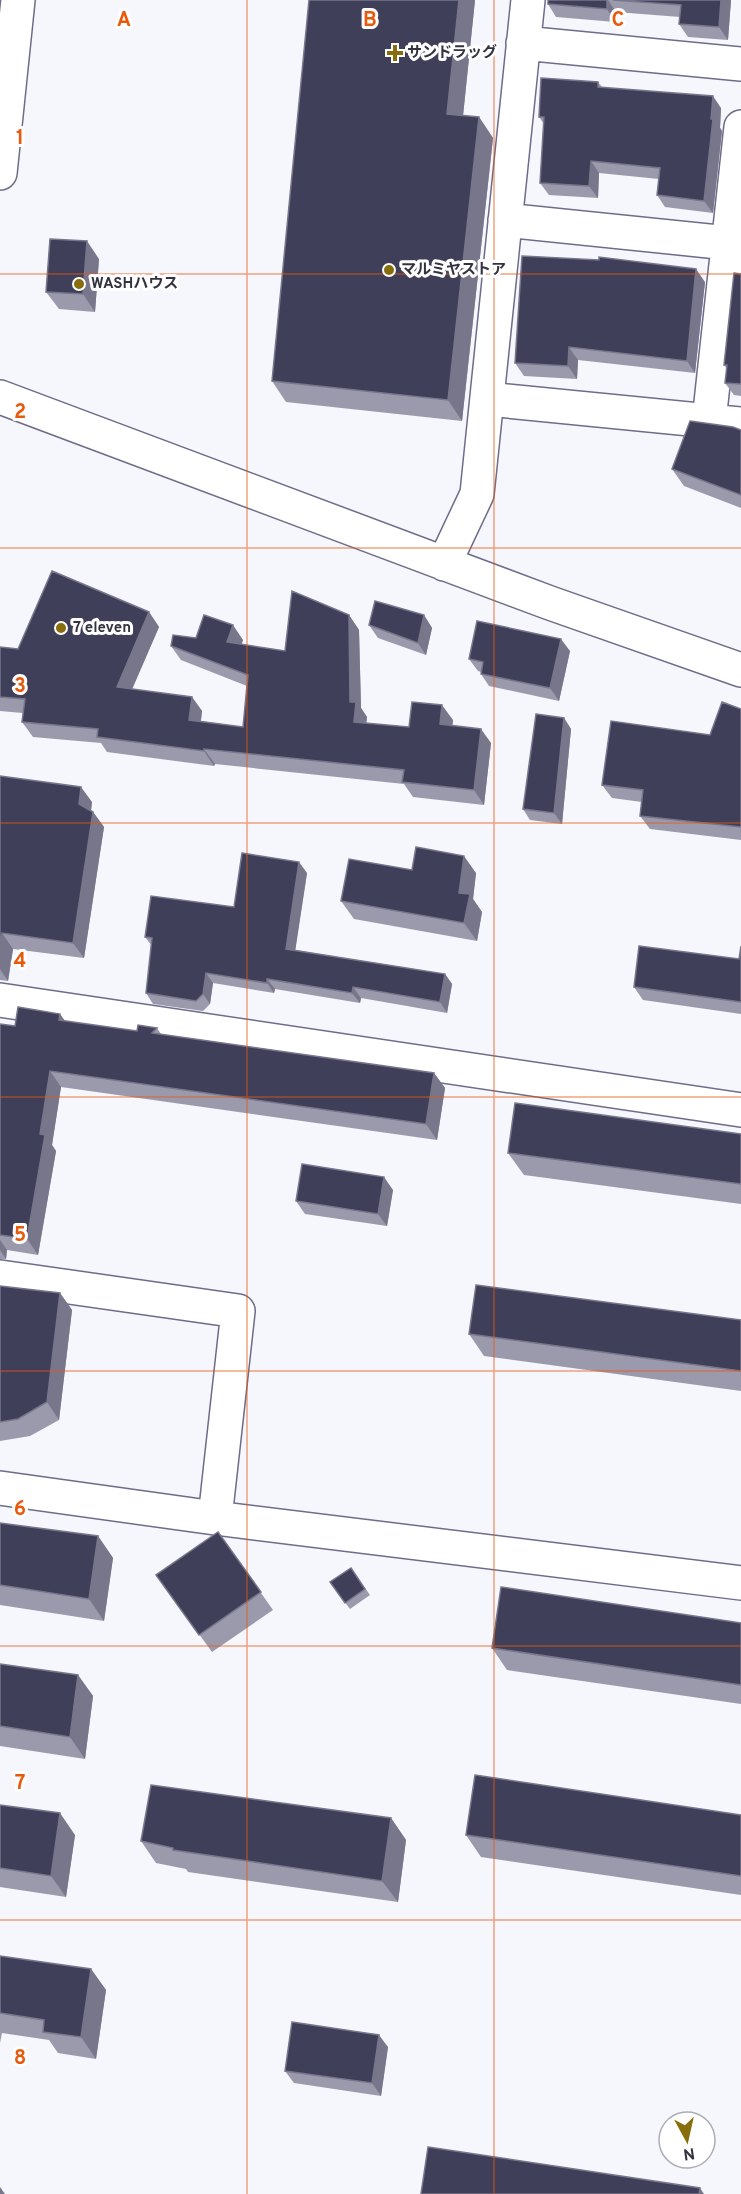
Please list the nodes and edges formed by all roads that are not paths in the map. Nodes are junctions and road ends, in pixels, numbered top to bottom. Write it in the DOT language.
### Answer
graph roads {
  1 [pos="18,0"];
  2 [pos="528,0"];
  3 [pos="524,44"];
  4 [pos="7,48"];
  5 [pos="741,64"];
  6 [pos="741,127"];
  7 [pos="0,173"];
  8 [pos="505,220"];
  9 [pos="729,243"];
  10 [pos="0,397"];
  11 [pos="487,399"];
  12 [pos="709,421"];
  13 [pos="741,424"];
  14 [pos="444,564"];
  15 [pos="741,670"];
  16 [pos="0,1000"];
  17 [pos="741,1110"];
  18 [pos="0,1277"];
  19 [pos="0,1488"];
  20 [pos="215,1518"];
  21 [pos="741,1583"];
  1 -- 4 [label="street"];
  2 -- 3 [label="street"];
  3 -- 5 [label="street"];
  3 -- 8 [label="street"];
  4 -- 7 [label="street"];
  6 -- 9 [label="street"];
  8 -- 9 [label="street"];
  8 -- 11 [label="street"];
  9 -- 12 [label="street"];
  10 -- 14 [label="street"];
  11 -- 12 [label="street"];
  11 -- 14 [label="street"];
  12 -- 13 [label="street"];
  14 -- 15 [label="street"];
  16 -- 17 [label="street"];
  18 -- 20 [label="street"];
  19 -- 20 [label="street"];
  20 -- 21 [label="street"];
}
